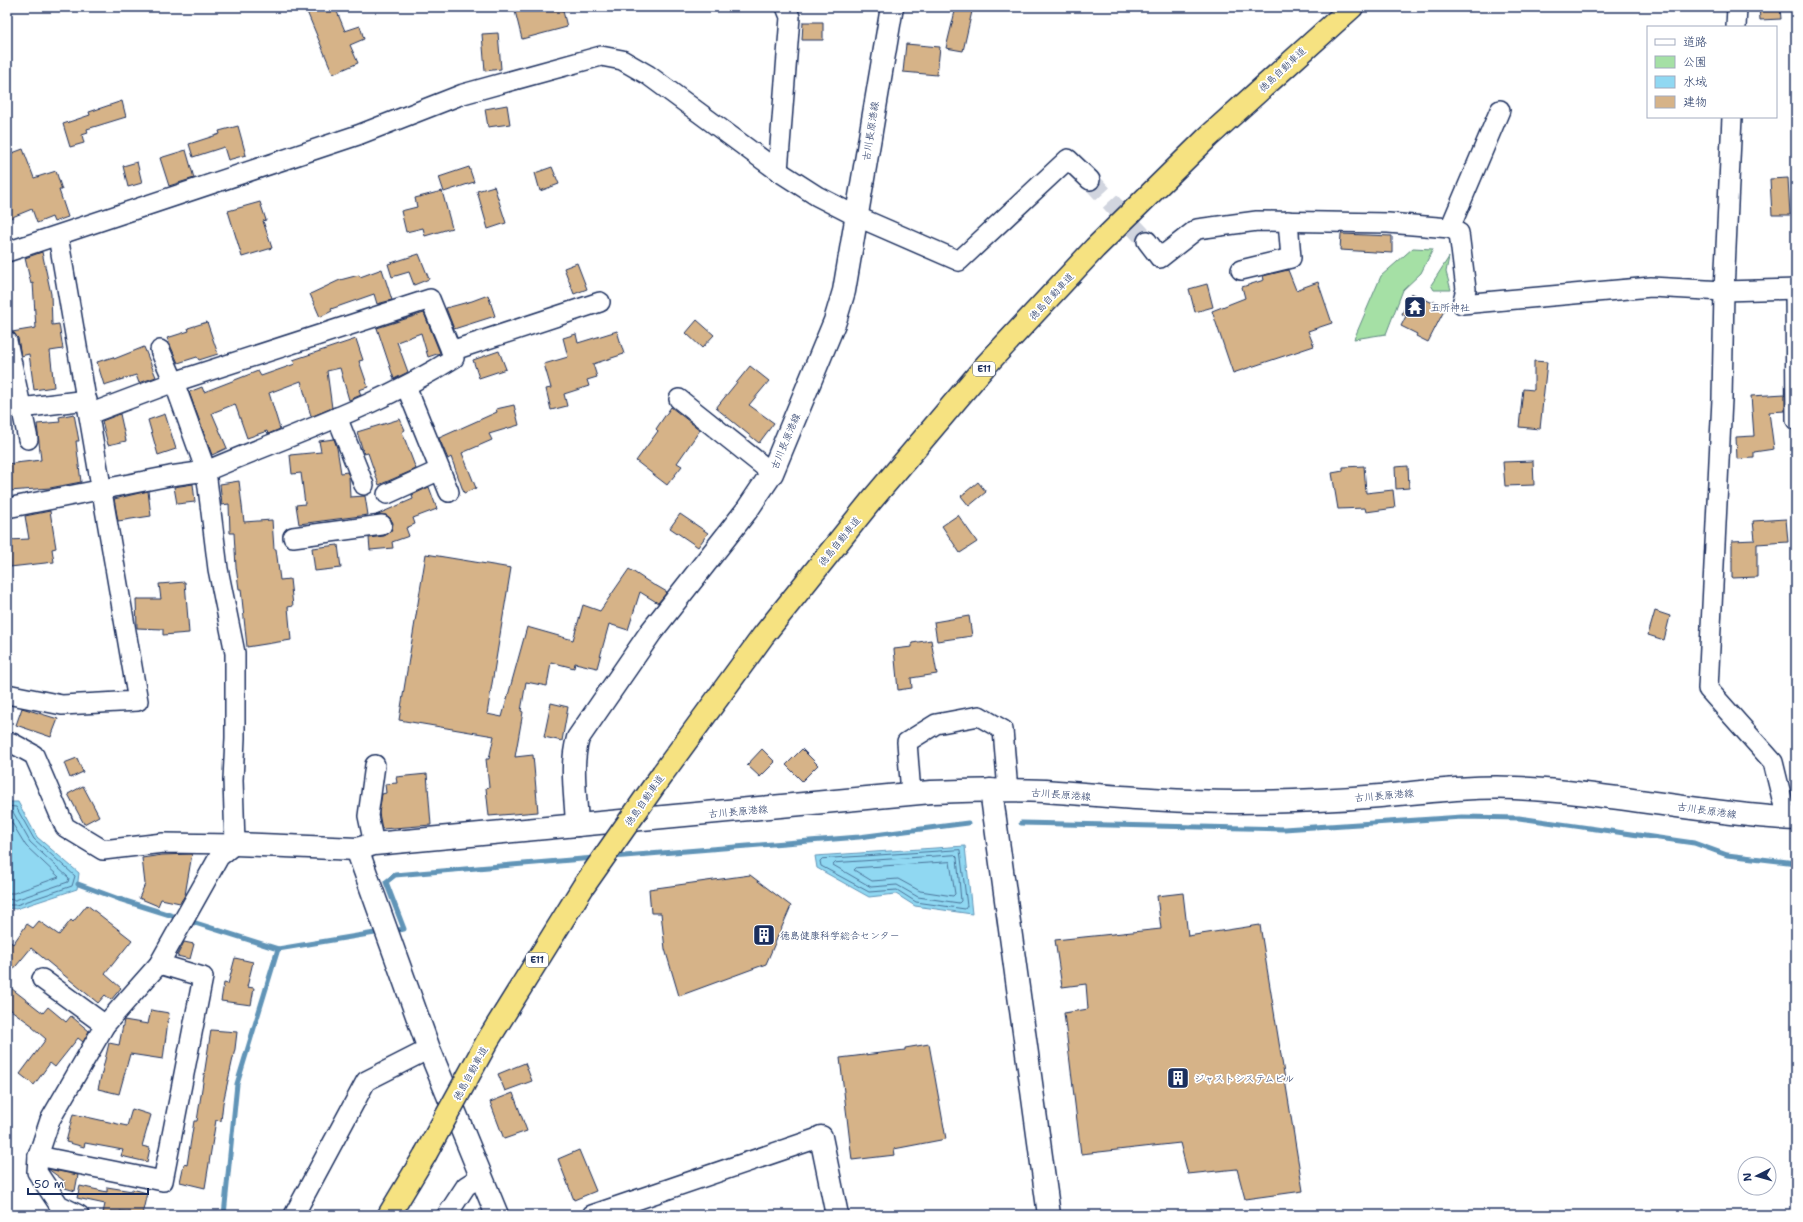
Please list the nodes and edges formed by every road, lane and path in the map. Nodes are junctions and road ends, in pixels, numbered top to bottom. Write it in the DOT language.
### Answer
graph roads {
  1 [pos="786,7"];
  2 [pos="892,7"];
  3 [pos="1352,7"];
  4 [pos="1737,7"];
  5 [pos="1736,26"];
  6 [pos="1500,110"];
  7 [pos="1732,118"];
  8 [pos="778,171"];
  9 [pos="1090,180"];
  10 [pos="858,217"];
  11 [pos="1288,222"];
  12 [pos="1450,228"];
  13 [pos="58,236"];
  14 [pos="1146,241"];
  15 [pos="7,252"];
  16 [pos="1241,270"];
  17 [pos="1796,289"];
  18 [pos="1724,291"];
  19 [pos="600,302"];
  20 [pos="7,341"];
  21 [pos="160,350"];
  22 [pos="451,351"];
  23 [pos="174,382"];
  24 [pos="406,386"];
  25 [pos="679,399"];
  26 [pos="88,407"];
  27 [pos="21,408"];
  28 [pos="337,417"];
  29 [pos="1796,420"];
  30 [pos="28,439"];
  31 [pos="440,470"];
  32 [pos="206,471"];
  33 [pos="772,473"];
  34 [pos="364,485"];
  35 [pos="102,490"];
  36 [pos="449,492"];
  37 [pos="387,494"];
  38 [pos="7,508"];
  39 [pos="382,525"];
  40 [pos="293,537"];
  41 [pos="7,694"];
  42 [pos="7,743"];
  43 [pos="375,766"];
  44 [pos="1000,790"];
  45 [pos="911,794"];
  46 [pos="1792,819"];
  47 [pos="577,825"];
  48 [pos="235,844"];
  49 [pos="365,846"];
  50 [pos="159,964"];
  51 [pos="42,978"];
  52 [pos="105,1025"];
  53 [pos="429,1049"];
  54 [pos="821,1137"];
  55 [pos="425,1155"];
  56 [pos="38,1156"];
  57 [pos="482,1176"];
  58 [pos="78,1215"];
  59 [pos="294,1215"];
  60 [pos="389,1215"];
  61 [pos="394,1215"];
  62 [pos="447,1215"];
  63 [pos="497,1215"];
  64 [pos="592,1215"];
  65 [pos="837,1215"];
  66 [pos="1049,1215"];
  1 -- 8 [label="street"];
  2 -- 10 [label="main road, 古川長原港線"];
  3 -- 55 [label="highway, 徳島自動車道 / E11, bridge"];
  4 -- 5 [label="street"];
  6 -- 12 [label="street"];
  7 -- 18 [label="street"];
  8 -- 10 [label="street"];
  8 -- 13 [label="street"];
  9 -- 10 [label="street"];
  10 -- 33 [label="main road, 古川長原港線"];
  11 -- 12 [label="street"];
  11 -- 14 [label="street"];
  11 -- 16 [label="street"];
  12 -- 18 [label="street"];
  13 -- 15 [label="street"];
  13 -- 26 [label="street"];
  17 -- 18 [label="street"];
  17 -- 29 [label="street"];
  18 -- 46 [label="street"];
  19 -- 22 [label="street"];
  20 -- 27 [label="street"];
  21 -- 23 [label="street"];
  22 -- 23 [label="street"];
  22 -- 24 [label="street"];
  23 -- 26 [label="street"];
  23 -- 32 [label="street"];
  24 -- 28 [label="street"];
  24 -- 31 [label="street"];
  25 -- 33 [label="street"];
  26 -- 27 [label="street"];
  26 -- 35 [label="street"];
  27 -- 30 [label="street"];
  28 -- 32 [label="street"];
  28 -- 34 [label="street"];
  31 -- 36 [label="street"];
  31 -- 37 [label="street"];
  32 -- 35 [label="street"];
  32 -- 48 [label="street"];
  33 -- 47 [label="main road, 古川長原港線"];
  35 -- 38 [label="street"];
  35 -- 41 [label="street"];
  39 -- 40 [label="street"];
  42 -- 48 [label="street"];
  43 -- 49 [label="street"];
  44 -- 45 [label="main road, 古川長原港線"];
  44 -- 45 [label="street"];
  44 -- 46 [label="main road, 古川長原港線"];
  44 -- 66 [label="main road"];
  45 -- 47 [label="main road, 古川長原港線"];
  47 -- 49 [label="main road"];
  48 -- 49 [label="main road"];
  48 -- 50 [label="street"];
  49 -- 53 [label="main road"];
  50 -- 52 [label="street"];
  50 -- 56 [label="street"];
  51 -- 52 [label="street"];
  52 -- 56 [label="street"];
  53 -- 57 [label="main road"];
  53 -- 59 [label="street"];
  54 -- 64 [label="street"];
  54 -- 65 [label="main road"];
  55 -- 60 [label="highway, 徳島自動車道 / E11"];
  55 -- 61 [label="highway, 徳島自動車道 / E11"];
  56 -- 58 [label="street"];
  57 -- 62 [label="street"];
  57 -- 63 [label="main road"];
}
